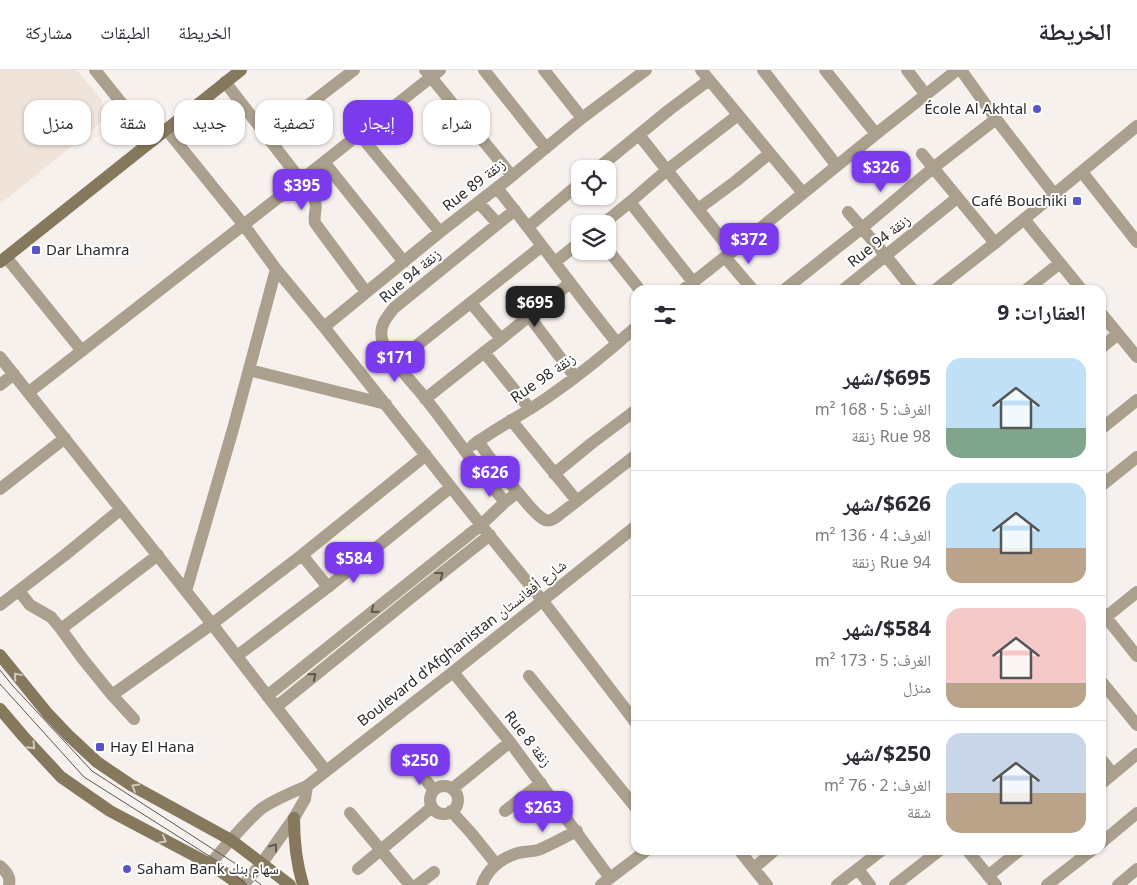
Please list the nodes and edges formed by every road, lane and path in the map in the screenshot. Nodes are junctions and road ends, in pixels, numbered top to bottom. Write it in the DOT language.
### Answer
graph roads {
  1 [pos="95,70"];
  2 [pos="240,70"];
  3 [pos="354,70"];
  4 [pos="484,70"];
  5 [pos="544,70"];
  6 [pos="646,70"];
  7 [pos="763,70"];
  8 [pos="824,70"];
  9 [pos="907,70"];
  10 [pos="957,70"];
  11 [pos="961,70"];
  12 [pos="432,72"];
  13 [pos="705,75"];
  14 [pos="225,82"];
  15 [pos="926,95"];
  16 [pos="119,100"];
  17 [pos="315,100"];
  18 [pos="400,100"];
  19 [pos="738,115"];
  20 [pos="582,118"];
  21 [pos="996,118"];
  22 [pos="255,120"];
  23 [pos="166,129"];
  24 [pos="1135,131"];
  25 [pos="876,134"];
  26 [pos="639,135"];
  27 [pos="147,145"];
  28 [pos="275,145"];
  29 [pos="345,145"];
  30 [pos="368,145"];
  31 [pos="546,148"];
  32 [pos="770,153"];
  33 [pos="922,154"];
  34 [pos="609,160"];
  35 [pos="324,162"];
  36 [pos="837,166"];
  37 [pos="933,168"];
  38 [pos="667,170"];
  39 [pos="1082,172"];
  40 [pos="512,176"];
  41 [pos="301,179"];
  42 [pos="497,188"];
  43 [pos="571,191"];
  44 [pos="803,194"];
  45 [pos="1054,194"];
  46 [pos="958,198"];
  47 [pos="630,202"];
  48 [pos="478,203"];
  49 [pos="698,209"];
  50 [pos="515,210"];
  51 [pos="848,212"];
  52 [pos="614,215"];
  53 [pos="1024,219"];
  54 [pos="243,224"];
  55 [pos="498,224"];
  56 [pos="528,227"];
  57 [pos="862,228"];
  58 [pos="440,232"];
  59 [pos="1137,242"];
  60 [pos="995,243"];
  61 [pos="542,246"];
  62 [pos="571,249"];
  63 [pos="728,255"];
  64 [pos="886,256"];
  65 [pos="3,260"];
  66 [pos="616,260"];
  67 [pos="404,262"];
  68 [pos="555,262"];
  69 [pos="1060,263"];
  70 [pos="276,269"];
  71 [pos="570,283"];
  72 [pos="636,285"];
  73 [pos="687,285"];
  74 [pos="689,285"];
  75 [pos="749,285"];
  76 [pos="790,285"];
  77 [pos="849,285"];
  78 [pos="909,285"];
  79 [pos="941,285"];
  80 [pos="1034,285"];
  81 [pos="1078,285"];
  82 [pos="366,292"];
  83 [pos="471,302"];
  84 [pos="529,316"];
  85 [pos="1106,320"];
  86 [pos="324,327"];
  87 [pos="631,331"];
  88 [pos="1118,334"];
  89 [pos="501,339"];
  90 [pos="617,343"];
  91 [pos="1106,344"];
  92 [pos="82,351"];
  93 [pos="484,352"];
  94 [pos="0,357"];
  95 [pos="1137,357"];
  96 [pos="396,362"];
  97 [pos="249,370"];
  98 [pos="14,374"];
  99 [pos="575,377"];
  100 [pos="0,385"];
  101 [pos="29,392"];
  102 [pos="425,399"];
  103 [pos="1137,400"];
  104 [pos="386,404"];
  105 [pos="530,409"];
  106 [pos="631,417"];
  107 [pos="511,420"];
  108 [pos="1106,425"];
  109 [pos="65,438"];
  110 [pos="478,441"];
  111 [pos="465,451"];
  112 [pos="426,455"];
  113 [pos="1137,457"];
  114 [pos="631,459"];
  115 [pos="554,474"];
  116 [pos="1106,482"];
  117 [pos="451,487"];
  118 [pos="0,489"];
  119 [pos="517,493"];
  120 [pos="577,501"];
  121 [pos="505,502"];
  122 [pos="121,509"];
  123 [pos="481,525"];
  124 [pos="631,530"];
  125 [pos="490,535"];
  126 [pos="302,555"];
  127 [pos="158,556"];
  128 [pos="408,582"];
  129 [pos="328,587"];
  130 [pos="19,591"];
  131 [pos="186,591"];
  132 [pos="418,592"];
  133 [pos="1137,592"];
  134 [pos="542,600"];
  135 [pos="0,605"];
  136 [pos="1106,614"];
  137 [pos="1106,620"];
  138 [pos="212,624"];
  139 [pos="61,629"];
  140 [pos="0,655"];
  141 [pos="237,656"];
  142 [pos="1137,656"];
  143 [pos="453,672"];
  144 [pos="529,676"];
  145 [pos="1106,687"];
  146 [pos="112,695"];
  147 [pos="267,696"];
  148 [pos="276,707"];
  149 [pos="0,709"];
  150 [pos="631,716"];
  151 [pos="134,719"];
  152 [pos="1137,725"];
  153 [pos="510,742"];
  154 [pos="404,754"];
  155 [pos="1137,754"];
  156 [pos="1106,765"];
  157 [pos="326,771"];
  158 [pos="1113,774"];
  159 [pos="1106,780"];
  160 [pos="541,783"];
  161 [pos="307,786"];
  162 [pos="452,789"];
  163 [pos="434,790"];
  164 [pos="631,802"];
  165 [pos="432,807"];
  166 [pos="450,811"];
  167 [pos="505,811"];
  168 [pos="350,813"];
  169 [pos="1137,814"];
  170 [pos="294,818"];
  171 [pos="577,831"];
  172 [pos="1106,839"];
  173 [pos="231,840"];
  174 [pos="381,850"];
  175 [pos="640,855"];
  176 [pos="743,855"];
  177 [pos="769,855"];
  178 [pos="876,855"];
  179 [pos="934,855"];
  180 [pos="971,855"];
  181 [pos="1015,855"];
  182 [pos="1086,855"];
  183 [pos="262,863"];
  184 [pos="210,864"];
  185 [pos="496,864"];
  186 [pos="0,866"];
  187 [pos="754,868"];
  188 [pos="358,869"];
  189 [pos="858,869"];
  190 [pos="1137,869"];
  191 [pos="434,872"];
  192 [pos="992,880"];
  193 [pos="606,881"];
  194 [pos="9,885"];
  195 [pos="241,885"];
  196 [pos="290,885"];
  197 [pos="303,885"];
  198 [pos="410,885"];
  199 [pos="417,885"];
  200 [pos="482,885"];
  201 [pos="767,885"];
  202 [pos="836,885"];
  203 [pos="870,885"];
  204 [pos="895,885"];
  205 [pos="1047,885"];
  206 [pos="1118,885"];
  1 -- 16 [label="street"];
  2 -- 14 [label="main road"];
  3 -- 17 [label="street"];
  4 -- 31 [label="street"];
  5 -- 20 [label="street"];
  6 -- 20 [label="street, Rue 89 زنقة"];
  7 -- 36 [label="street"];
  8 -- 25 [label="street"];
  9 -- 15 [label="street"];
  10 -- 15 [label="street"];
  11 -- 21 [label="street"];
  12 -- 18 [label="street"];
  12 -- 40 [label="street"];
  13 -- 19 [label="street"];
  13 -- 26 [label="street"];
  14 -- 22 [label="street"];
  14 -- 23 [label="main road"];
  15 -- 25 [label="street"];
  19 -- 32 [label="street"];
  19 -- 38 [label="street"];
  20 -- 31 [label="street, Rue 89 زنقة"];
  21 -- 37 [label="street"];
  21 -- 45 [label="street"];
  23 -- 54 [label="street"];
  24 -- 39 [label="street"];
  25 -- 36 [label="street"];
  26 -- 34 [label="street"];
  26 -- 38 [label="street"];
  27 -- 65 [label="main road"];
  28 -- 41 [label="street"];
  29 -- 35 [label="street"];
  30 -- 58 [label="street"];
  31 -- 40 [label="street, Rue 89 زنقة"];
  32 -- 44 [label="street"];
  32 -- 49 [label="street"];
  33 -- 37 [label="street"];
  35 -- 41 [label="street"];
  35 -- 67 [label="street"];
  36 -- 44 [label="street"];
  37 -- 46 [label="street"];
  37 -- 57 [label="street"];
  38 -- 47 [label="street"];
  38 -- 49 [label="street"];
  39 -- 45 [label="street"];
  39 -- 59 [label="street"];
  40 -- 42 [label="street, Rue 89 زنقة"];
  41 -- 54 [label="street"];
  41 -- 82 [label="street"];
  42 -- 48 [label="street, Rue 89 زنقة"];
  42 -- 50 [label="street"];
  43 -- 56 [label="street"];
  44 -- 63 [label="street"];
  45 -- 53 [label="street"];
  46 -- 60 [label="street"];
  46 -- 64 [label="street, Rue 94 زنقة"];
  47 -- 52 [label="street"];
  47 -- 73 [label="street"];
  48 -- 55 [label="street"];
  48 -- 58 [label="street, Rue 89 زنقة"];
  49 -- 63 [label="street"];
  50 -- 55 [label="street, Rue 94 زنقة"];
  50 -- 56 [label="street"];
  51 -- 57 [label="street"];
  53 -- 60 [label="street"];
  53 -- 69 [label="street"];
  54 -- 70 [label="street"];
  54 -- 92 [label="street"];
  55 -- 96 [label="street, Rue 94 زنقة"];
  56 -- 61 [label="street"];
  57 -- 64 [label="street"];
  57 -- 76 [label="street"];
  58 -- 67 [label="street, Rue 89 زنقة"];
  60 -- 79 [label="street"];
  61 -- 68 [label="street"];
  61 -- 83 [label="street"];
  62 -- 68 [label="street"];
  63 -- 74 [label="street"];
  63 -- 75 [label="street"];
  64 -- 77 [label="street, Rue 94 زنقة"];
  64 -- 78 [label="street"];
  65 -- 92 [label="street"];
  66 -- 72 [label="street"];
  67 -- 82 [label="street, Rue 89 زنقة"];
  68 -- 71 [label="street"];
  69 -- 80 [label="street"];
  69 -- 81 [label="street"];
  70 -- 86 [label="street"];
  70 -- 97 [label="street"];
  71 -- 84 [label="street"];
  71 -- 90 [label="street"];
  82 -- 86 [label="street, Rue 89 زنقة"];
  83 -- 89 [label="street"];
  83 -- 96 [label="street"];
  84 -- 89 [label="street"];
  84 -- 99 [label="street"];
  85 -- 88 [label="street"];
  86 -- 104 [label="street"];
  87 -- 90 [label="street, Rue 98 زنقة"];
  88 -- 91 [label="street"];
  88 -- 95 [label="street"];
  89 -- 93 [label="street"];
  90 -- 99 [label="street, Rue 98 زنقة"];
  92 -- 101 [label="street"];
  93 -- 102 [label="street"];
  93 -- 105 [label="street"];
  94 -- 98 [label="street"];
  96 -- 102 [label="street, Rue 94 زنقة"];
  97 -- 104 [label="street"];
  97 -- 131 [label="street"];
  98 -- 100 [label="street"];
  98 -- 101 [label="street"];
  99 -- 105 [label="street, Rue 98 زنقة"];
  101 -- 109 [label="street"];
  102 -- 111 [label="street, Rue 94 زنقة"];
  103 -- 108 [label="street"];
  104 -- 112 [label="street"];
  105 -- 107 [label="street, Rue 98 زنقة"];
  106 -- 115 [label="street"];
  107 -- 110 [label="street, Rue 98 زنقة"];
  107 -- 115 [label="street"];
  109 -- 118 [label="street"];
  109 -- 122 [label="street"];
  110 -- 111 [label="street, Rue 98 زنقة"];
  110 -- 119 [label="street"];
  111 -- 121 [label="street, Rue 94 زنقة"];
  112 -- 117 [label="street"];
  112 -- 126 [label="street"];
  113 -- 116 [label="street"];
  114 -- 120 [label="street"];
  115 -- 120 [label="street"];
  117 -- 123 [label="street"];
  117 -- 129 [label="street"];
  119 -- 120 [label="street"];
  119 -- 121 [label="street"];
  121 -- 123 [label="street"];
  122 -- 127 [label="street"];
  122 -- 130 [label="street"];
  123 -- 125 [label="street"];
  123 -- 128 [label="street"];
  124 -- 134 [label="street, Boulevard d'Afghanistan شارع أفغانستان"];
  132 -- 125 [label="street, one-way"];
  125 -- 134 [label="street"];
  126 -- 129 [label="street"];
  126 -- 138 [label="street"];
  127 -- 131 [label="street"];
  127 -- 139 [label="street"];
  128 -- 132 [label="street"];
  128 -- 147 [label="street, one-way"];
  129 -- 141 [label="street"];
  130 -- 135 [label="street"];
  130 -- 139 [label="street"];
  131 -- 138 [label="street"];
  148 -- 132 [label="street, one-way"];
  133 -- 136 [label="street"];
  134 -- 143 [label="street, Boulevard d'Afghanistan شارع أفغانستان"];
  134 -- 150 [label="street"];
  137 -- 142 [label="street"];
  138 -- 141 [label="street"];
  138 -- 146 [label="street"];
  139 -- 146 [label="street"];
  173 -- 140 [label="main road, one-way"];
  141 -- 147 [label="street"];
  143 -- 153 [label="street, Rue 8 زنقة"];
  143 -- 157 [label="street, Boulevard d'Afghanistan شارع أفغانستان"];
  144 -- 164 [label="street"];
  145 -- 152 [label="street"];
  146 -- 151 [label="street"];
  147 -- 148 [label="street"];
  148 -- 157 [label="street"];
  149 -- 184 [label="main road, one-way"];
  153 -- 160 [label="street, Rue 8 زنقة"];
  153 -- 162 [label="street"];
  154 -- 163 [label="street"];
  155 -- 158 [label="street"];
  156 -- 158 [label="street"];
  157 -- 161 [label="street, Boulevard d'Afghanistan شارع أفغانستان"];
  158 -- 159 [label="street"];
  160 -- 167 [label="street"];
  160 -- 171 [label="street, Rue 8 زنقة"];
  161 -- 170 [label="street"];
  161 -- 173 [label="street, Boulevard d'Afghanistan شارع أفغانستان"];
  162 -- 163 [label="street"];
  162 -- 166 [label="street"];
  163 -- 165 [label="street"];
  165 -- 166 [label="street"];
  165 -- 174 [label="street"];
  166 -- 185 [label="street"];
  168 -- 174 [label="street"];
  169 -- 172 [label="street"];
  183 -- 170 [label="street, one-way"];
  170 -- 197 [label="main road"];
  171 -- 185 [label="street"];
  171 -- 193 [label="street, Rue 8 زنقة"];
  173 -- 183 [label="main road"];
  173 -- 184 [label="street, Boulevard d'Afghanistan شارع أفغانستان"];
  174 -- 188 [label="street"];
  174 -- 198 [label="street"];
  175 -- 193 [label="street"];
  176 -- 187 [label="street"];
  177 -- 187 [label="street"];
  178 -- 189 [label="street"];
  179 -- 204 [label="street"];
  180 -- 192 [label="street"];
  181 -- 192 [label="street"];
  182 -- 205 [label="street"];
  183 -- 195 [label="street"];
  183 -- 196 [label="main road"];
  184 -- 195 [label="main road"];
  185 -- 200 [label="street"];
  186 -- 194 [label="street"];
  187 -- 201 [label="street"];
  189 -- 202 [label="street"];
  189 -- 203 [label="street"];
  190 -- 206 [label="street"];
  191 -- 199 [label="street"];
}
